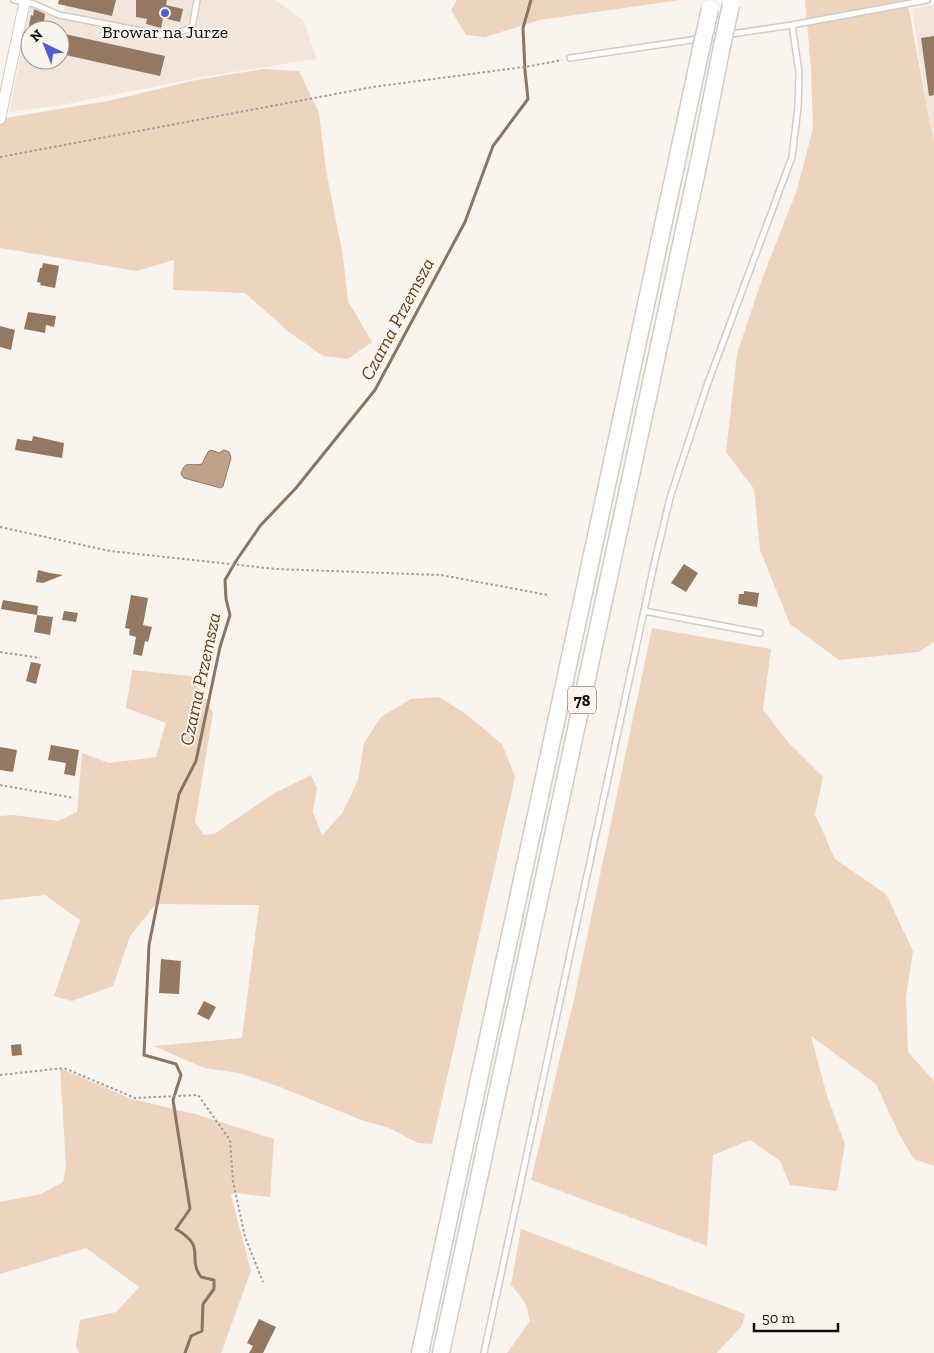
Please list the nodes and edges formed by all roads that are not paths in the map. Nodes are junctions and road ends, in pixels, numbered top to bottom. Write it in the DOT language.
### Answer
graph roads {
  1 [pos="14,0"];
  2 [pos="197,0"];
  3 [pos="927,0"];
  4 [pos="25,2"];
  5 [pos="732,3"];
  6 [pos="711,4"];
  7 [pos="792,25"];
  8 [pos="570,58"];
  9 [pos="0,119"];
  10 [pos="644,611"];
  11 [pos="760,633"];
  12 [pos="420,1353"];
  13 [pos="441,1353"];
  14 [pos="484,1353"];
  1 -- 4 [label="lane"];
  2 -- 4 [label="lane"];
  3 -- 7 [label="lane"];
  4 -- 9 [label="street"];
  5 -- 13 [label="main road, 78, bridge"];
  6 -- 12 [label="main road, 78, bridge"];
  7 -- 8 [label="lane"];
  7 -- 10 [label="lane"];
  10 -- 11 [label="lane"];
  10 -- 14 [label="lane"];
}
